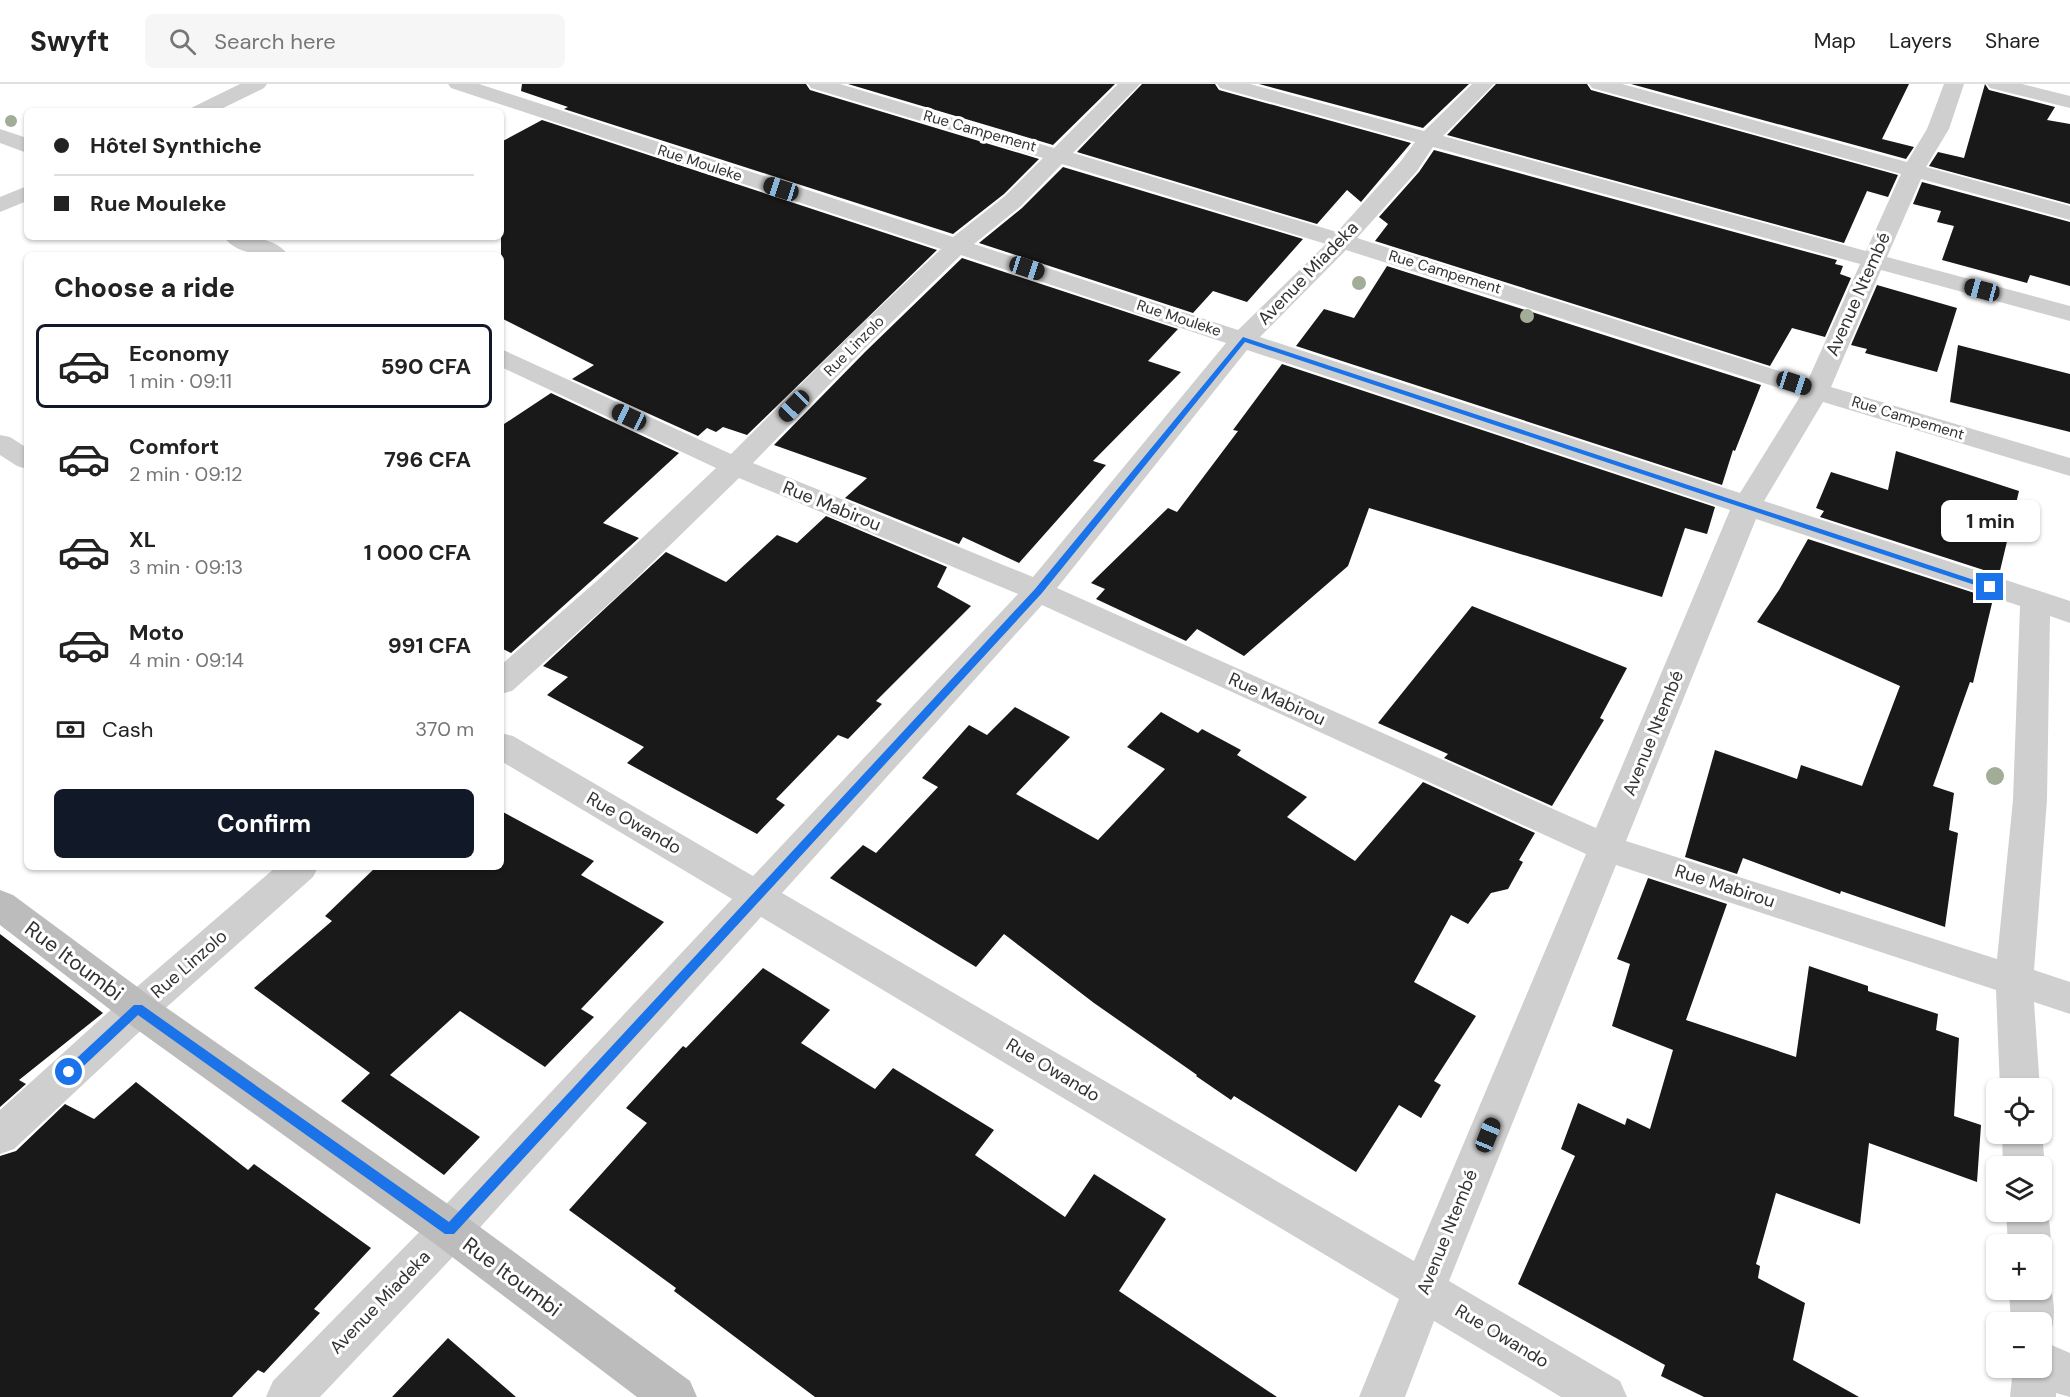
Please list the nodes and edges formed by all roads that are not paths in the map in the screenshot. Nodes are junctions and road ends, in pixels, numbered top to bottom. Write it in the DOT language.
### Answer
graph roads {
  1 [pos="257,84"];
  2 [pos="458,84"];
  3 [pos="818,84"];
  4 [pos="1130,84"];
  5 [pos="1227,84"];
  6 [pos="1484,84"];
  7 [pos="1599,84"];
  8 [pos="1954,84"];
  9 [pos="1997,84"];
  10 [pos="2070,102"];
  11 [pos="206,108"];
  12 [pos="0,135"];
  13 [pos="1428,139"];
  14 [pos="24,145"];
  15 [pos="1060,155"];
  16 [pos="1914,169"];
  17 [pos="24,194"];
  18 [pos="0,205"];
  19 [pos="2070,213"];
  20 [pos="243,240"];
  21 [pos="1342,241"];
  22 [pos="957,246"];
  23 [pos="269,252"];
  24 [pos="1872,261"];
  25 [pos="2070,314"];
  26 [pos="1243,339"];
  27 [pos="504,358"];
  28 [pos="1816,391"];
  29 [pos="0,443"];
  30 [pos="24,458"];
  31 [pos="735,466"];
  32 [pos="2070,467"];
  33 [pos="1746,507"];
  34 [pos="1038,591"];
  35 [pos="2035,601"];
  36 [pos="2070,612"];
  37 [pos="504,680"];
  38 [pos="504,747"];
  39 [pos="1606,848"];
  40 [pos="297,870"];
  41 [pos="758,895"];
  42 [pos="0,905"];
  43 [pos="2014,980"];
  44 [pos="2070,998"];
  45 [pos="138,1009"];
  46 [pos="2019,1078"];
  47 [pos="0,1136"];
  48 [pos="450,1230"];
  49 [pos="1424,1290"];
  50 [pos="2052,1368"];
  51 [pos="2070,1376"];
  52 [pos="2034,1378"];
  53 [pos="289,1397"];
  54 [pos="674,1397"];
  55 [pos="1382,1397"];
  56 [pos="1604,1397"];
  57 [pos="2033,1397"];
  1 -- 11 [label="street"];
  2 -- 22 [label="street, Rue Mouleke"];
  3 -- 15 [label="street, Rue Campement"];
  4 -- 15 [label="street, Rue Linzolo"];
  5 -- 13 [label="street"];
  6 -- 13 [label="street, Avenue Miadeka"];
  7 -- 16 [label="street"];
  8 -- 16 [label="street, Avenue Ntembé"];
  9 -- 10 [label="street"];
  12 -- 14 [label="street"];
  13 -- 21 [label="street, Avenue Miadeka"];
  13 -- 24 [label="street"];
  15 -- 21 [label="street, Rue Campement"];
  15 -- 22 [label="street, Rue Linzolo"];
  16 -- 19 [label="street"];
  16 -- 24 [label="street, Avenue Ntembé"];
  17 -- 18 [label="street"];
  20 -- 23 [label="street"];
  21 -- 26 [label="street, Avenue Miadeka"];
  21 -- 28 [label="street, Rue Campement"];
  22 -- 26 [label="street, Rue Mouleke"];
  22 -- 31 [label="street, Rue Linzolo"];
  24 -- 25 [label="street"];
  24 -- 28 [label="street, Avenue Ntembé"];
  26 -- 33 [label="street, Rue Mouleke"];
  26 -- 34 [label="street, Avenue Miadeka"];
  27 -- 31 [label="street, Rue Mabirou"];
  28 -- 32 [label="street, Rue Campement"];
  28 -- 33 [label="street, Avenue Ntembé"];
  29 -- 30 [label="street"];
  31 -- 34 [label="street, Rue Mabirou"];
  31 -- 37 [label="street, Rue Linzolo"];
  33 -- 35 [label="street, Rue Mouleke"];
  33 -- 39 [label="street, Avenue Ntembé"];
  34 -- 39 [label="street, Rue Mabirou"];
  34 -- 41 [label="street, Avenue Miadeka"];
  35 -- 36 [label="street, Rue Mouleke"];
  35 -- 43 [label="street"];
  38 -- 41 [label="street, Rue Owando"];
  39 -- 43 [label="street, Rue Mabirou"];
  39 -- 49 [label="street, Avenue Ntembé"];
  40 -- 45 [label="street, Rue Linzolo"];
  41 -- 48 [label="street, Avenue Miadeka"];
  41 -- 49 [label="street, Rue Owando"];
  42 -- 45 [label="street, Rue Itoumbi"];
  43 -- 44 [label="street, Rue Mabirou"];
  43 -- 46 [label="street"];
  45 -- 47 [label="street, Rue Linzolo"];
  45 -- 48 [label="street, Rue Itoumbi"];
  48 -- 53 [label="street, Avenue Miadeka"];
  48 -- 54 [label="street, Rue Itoumbi"];
  49 -- 55 [label="street, Avenue Ntembé"];
  49 -- 56 [label="street, Rue Owando"];
  50 -- 51 [label="street"];
  52 -- 57 [label="street"];
}
